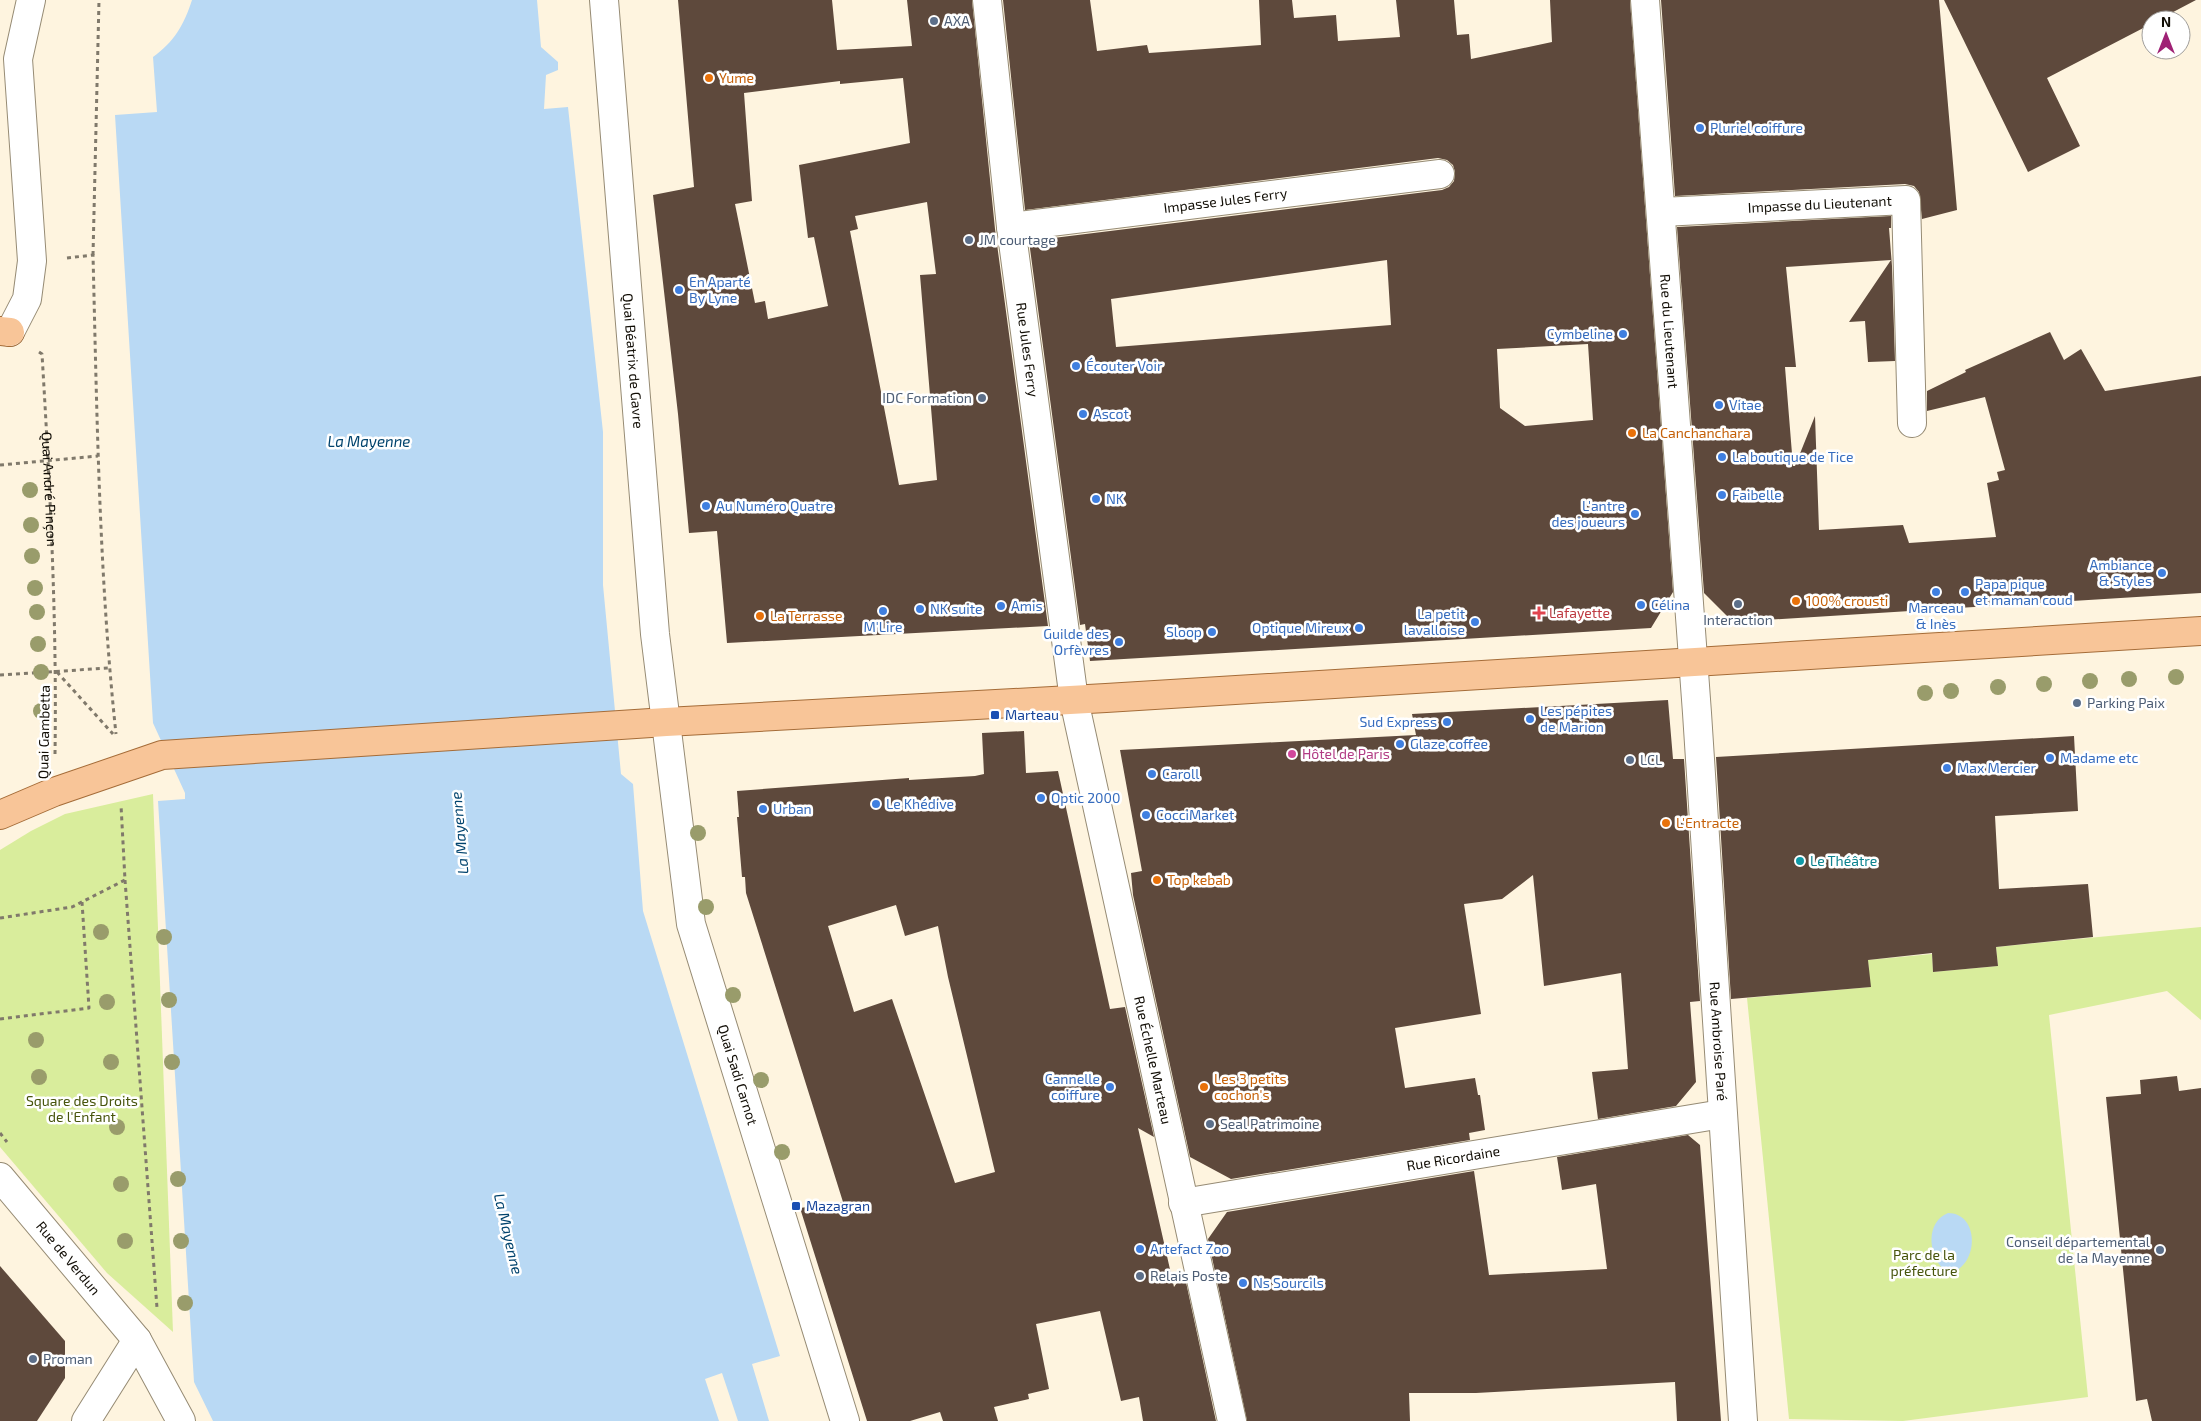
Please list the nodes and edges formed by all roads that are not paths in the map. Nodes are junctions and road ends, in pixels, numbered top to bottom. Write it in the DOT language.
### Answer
graph roads {
  1 [pos="31,0"];
  2 [pos="604,0"];
  3 [pos="987,0"];
  4 [pos="1645,0"];
  5 [pos="1440,174"];
  6 [pos="1661,212"];
  7 [pos="1011,227"];
  8 [pos="5,332"];
  9 [pos="1912,423"];
  10 [pos="2201,630"];
  11 [pos="1693,662"];
  12 [pos="1074,700"];
  13 [pos="666,722"];
  14 [pos="0,815"];
  15 [pos="1722,1114"];
  16 [pos="0,1177"];
  17 [pos="1183,1203"];
  18 [pos="137,1340"];
  19 [pos="86,1421"];
  20 [pos="180,1421"];
  21 [pos="846,1421"];
  22 [pos="1232,1421"];
  23 [pos="1743,1421"];
  1 -- 8 [label="street"];
  2 -- 13 [label="street, Quai Béatrix de Gavre"];
  3 -- 7 [label="street, Rue Jules Ferry"];
  4 -- 6 [label="street, Rue du Lieutenant"];
  5 -- 7 [label="street, Impasse Jules Ferry"];
  6 -- 9 [label="street, Impasse du Lieutenant"];
  6 -- 11 [label="street, Rue du Lieutenant"];
  7 -- 12 [label="street, Rue Jules Ferry"];
  10 -- 11 [label="main road"];
  11 -- 12 [label="main road"];
  11 -- 15 [label="street, Rue Ambroise Paré"];
  12 -- 13 [label="main road"];
  12 -- 17 [label="street, Rue Échelle Marteau"];
  13 -- 14 [label="main road"];
  13 -- 21 [label="street, Quai Sadi Carnot"];
  15 -- 17 [label="street, Rue Ricordaine"];
  15 -- 23 [label="street, Rue Ambroise Paré"];
  16 -- 18 [label="street, Rue de Verdun"];
  17 -- 22 [label="street, Rue Échelle Marteau"];
  18 -- 19 [label="street"];
  18 -- 20 [label="street, Rue de Verdun"];
}
